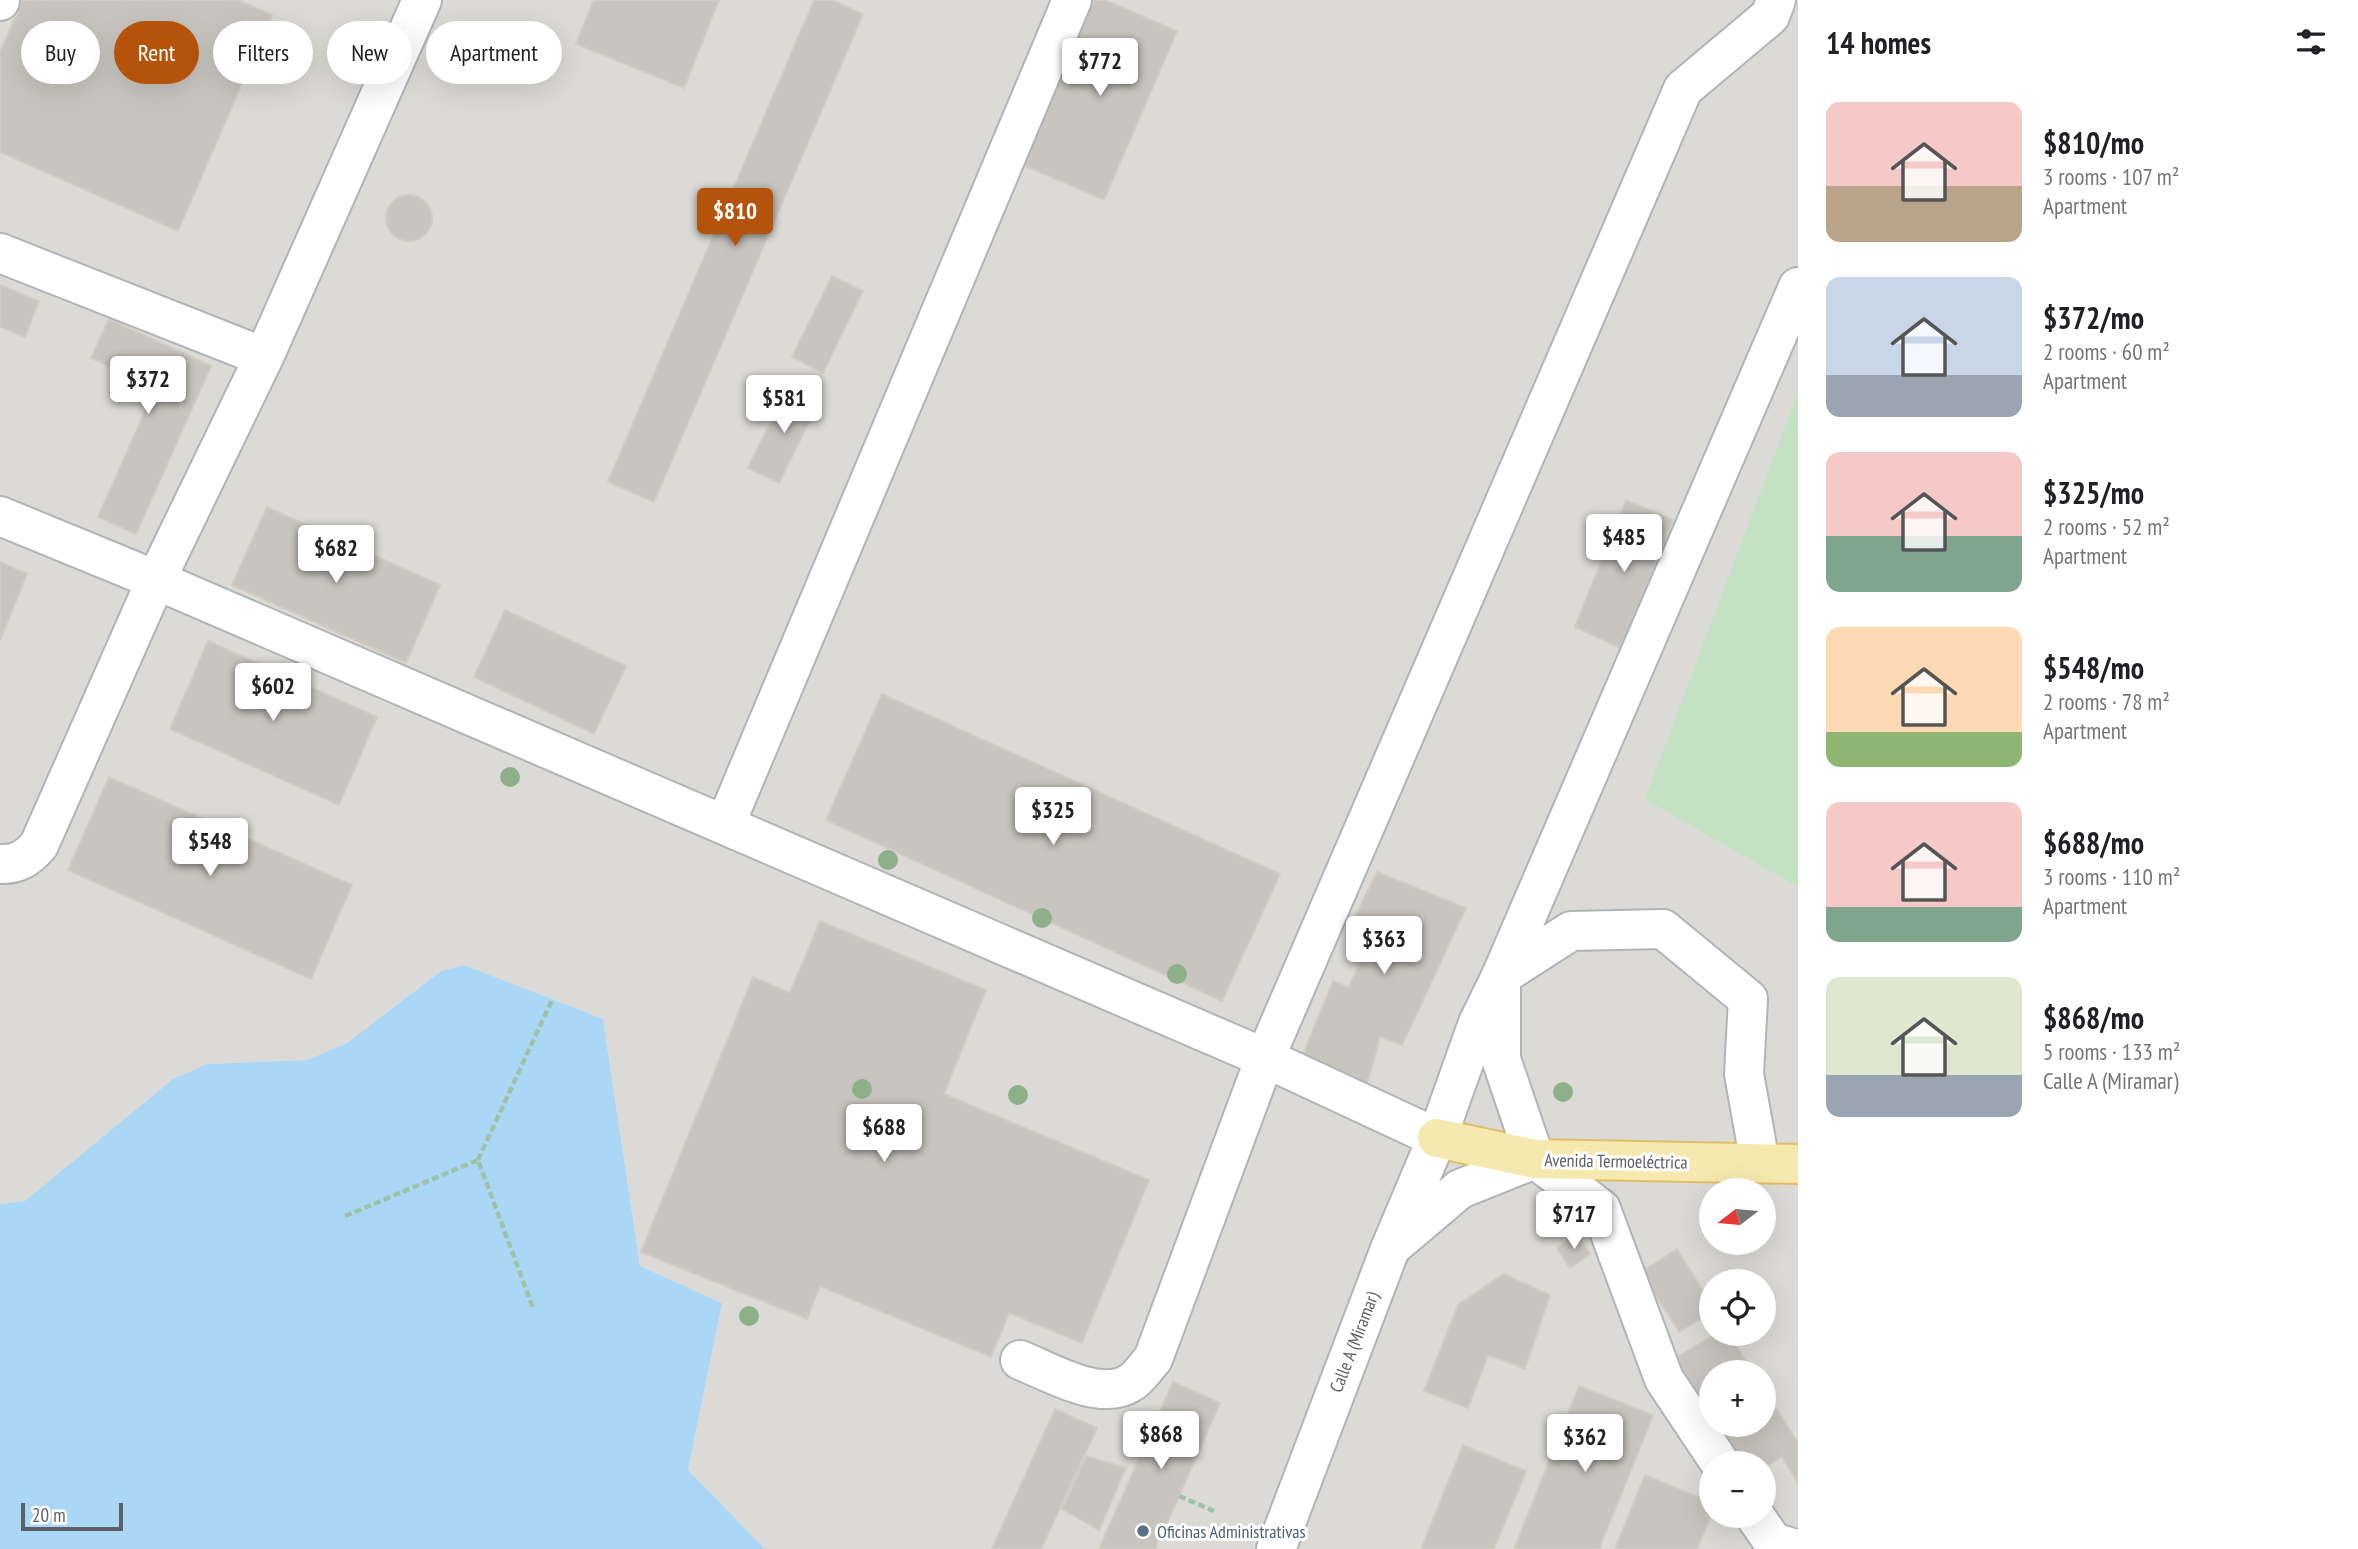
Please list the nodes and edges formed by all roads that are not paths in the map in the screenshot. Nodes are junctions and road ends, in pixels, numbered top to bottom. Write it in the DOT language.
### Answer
graph roads {
  1 [pos="422,0"];
  2 [pos="1072,0"];
  3 [pos="1776,0"];
  4 [pos="0,253"];
  5 [pos="1798,287"];
  6 [pos="264,357"];
  7 [pos="0,516"];
  8 [pos="156,580"];
  9 [pos="725,825"];
  10 [pos="0,864"];
  11 [pos="1501,976"];
  12 [pos="1265,1058"];
  13 [pos="1437,1138"];
  14 [pos="1535,1160"];
  15 [pos="1760,1163"];
  16 [pos="1798,1164"];
  17 [pos="1390,1249"];
  18 [pos="1020,1360"];
  19 [pos="1712,1451"];
  20 [pos="1763,1528"];
  21 [pos="1276,1549"];
  22 [pos="1796,1549"];
  1 -- 6 [label="street"];
  2 -- 9 [label="street"];
  3 -- 12 [label="street"];
  4 -- 6 [label="street"];
  5 -- 11 [label="street, Calle A (Miramar)"];
  6 -- 8 [label="street"];
  7 -- 8 [label="street"];
  8 -- 9 [label="street"];
  8 -- 10 [label="street"];
  9 -- 12 [label="street"];
  11 -- 13 [label="street, Calle A (Miramar)"];
  11 -- 14 [label="street"];
  11 -- 15 [label="street"];
  12 -- 13 [label="street"];
  12 -- 18 [label="street"];
  13 -- 14 [label="main road, Avenida Termoeléctrica"];
  13 -- 17 [label="street, Calle A (Miramar)"];
  14 -- 15 [label="main road, Avenida Termoeléctrica"];
  14 -- 17 [label="street"];
  14 -- 19 [label="street"];
  15 -- 16 [label="main road, Avenida Termoeléctrica"];
  17 -- 21 [label="street, Calle A (Miramar)"];
  20 -- 22 [label="street"];
}
